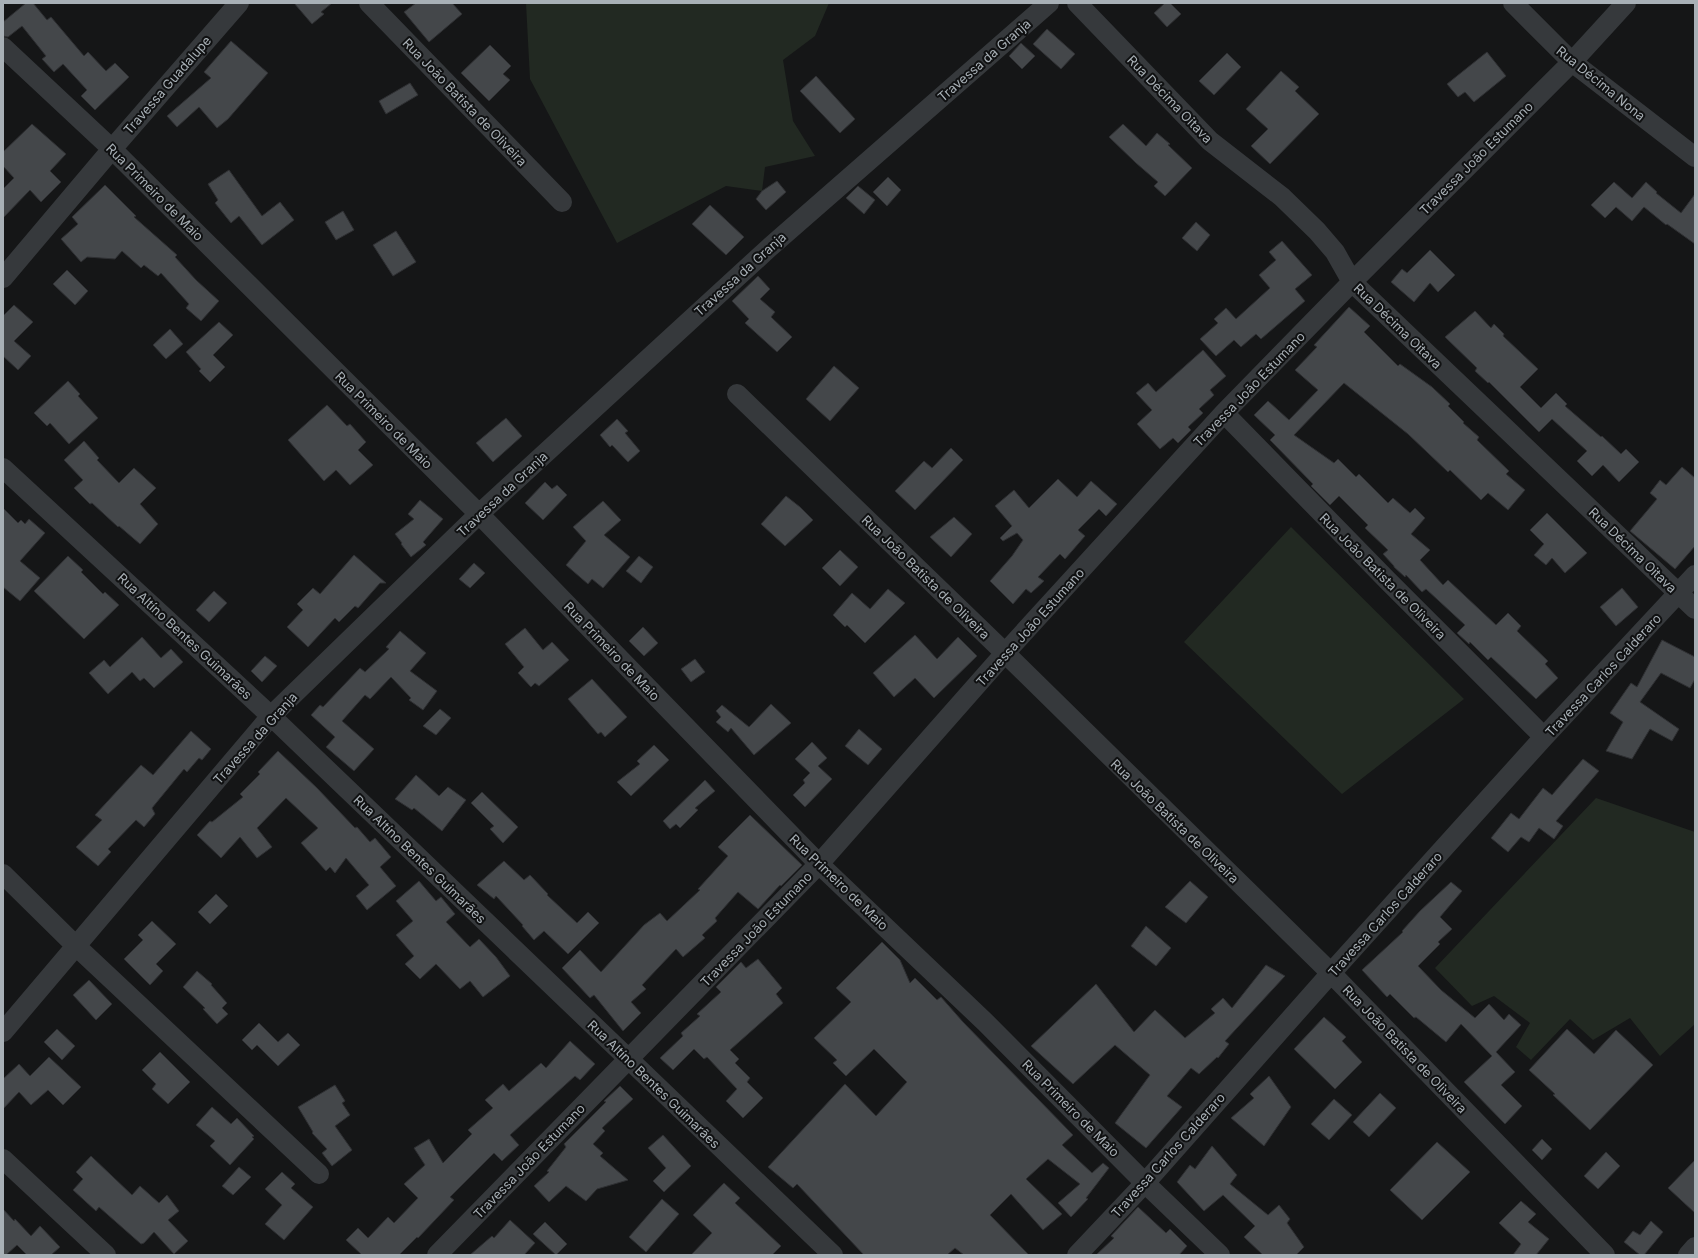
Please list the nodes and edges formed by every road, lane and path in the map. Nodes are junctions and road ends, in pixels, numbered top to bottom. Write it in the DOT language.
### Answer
graph roads {
  1 [pos="239,3"];
  2 [pos="369,3"];
  3 [pos="1049,3"];
  4 [pos="1077,3"];
  5 [pos="1513,3"];
  6 [pos="1626,3"];
  7 [pos="3,47"];
  8 [pos="1572,62"];
  9 [pos="112,149"];
  10 [pos="1695,157"];
  11 [pos="562,202"];
  12 [pos="3,278"];
  13 [pos="1352,282"];
  14 [pos="737,394"];
  15 [pos="1224,413"];
  16 [pos="3,468"];
  17 [pos="479,514"];
  18 [pos="1695,575"];
  19 [pos="1679,594"];
  20 [pos="1695,609"];
  21 [pos="1005,653"];
  22 [pos="272,716"];
  23 [pos="1544,737"];
  24 [pos="819,864"];
  25 [pos="3,874"];
  26 [pos="76,946"];
  27 [pos="1331,973"];
  28 [pos="3,1032"];
  29 [pos="628,1060"];
  30 [pos="3,1159"];
  31 [pos="318,1174"];
  32 [pos="1145,1182"];
  33 [pos="1695,1247"];
  34 [pos="106,1255"];
  35 [pos="437,1255"];
  36 [pos="833,1255"];
  37 [pos="1077,1255"];
  38 [pos="1220,1255"];
  39 [pos="1605,1255"];
  40 [pos="1688,1255"];
  1 -- 9 [label="street, Travessa Guadalupe"];
  2 -- 11 [label="street, Rua João Batista de Oliveira"];
  3 -- 17 [label="street, Travessa da Granja"];
  4 -- 13 [label="street, Rua Décima Oitava"];
  5 -- 8 [label="street, Rua Décima Nona"];
  6 -- 8 [label="street, Travessa João Estumano"];
  7 -- 9 [label="street, Rua Primeiro de Maio"];
  8 -- 10 [label="street, Rua Décima Nona"];
  8 -- 13 [label="street, Travessa João Estumano"];
  9 -- 12 [label="street, Travessa Guadalupe"];
  9 -- 17 [label="street, Rua Primeiro de Maio"];
  13 -- 15 [label="street, Travessa João Estumano"];
  13 -- 19 [label="street, Rua Décima Oitava"];
  14 -- 21 [label="street, Rua João Batista de Oliveira"];
  15 -- 21 [label="street, Travessa João Estumano"];
  15 -- 23 [label="street, Rua João Batista de Oliveira"];
  16 -- 22 [label="street, Rua Altíno Bentes Guimarães"];
  17 -- 22 [label="street, Travessa da Granja"];
  17 -- 24 [label="street, Rua Primeiro de Maio"];
  18 -- 19 [label="street, Travessa Carlos Calderaro"];
  19 -- 20 [label="street, Rua Décima Oitava"];
  19 -- 23 [label="street, Travessa Carlos Calderaro"];
  21 -- 24 [label="street, Travessa João Estumano"];
  21 -- 27 [label="street, Rua João Batista de Oliveira"];
  22 -- 26 [label="street, Travessa da Granja"];
  22 -- 29 [label="street, Rua Altíno Bentes Guimarães"];
  23 -- 27 [label="street, Travessa Carlos Calderaro"];
  24 -- 29 [label="street, Travessa João Estumano"];
  24 -- 32 [label="street, Rua Primeiro de Maio"];
  25 -- 26 [label="street"];
  26 -- 28 [label="street, Travessa da Granja"];
  26 -- 31 [label="street"];
  27 -- 32 [label="street, Travessa Carlos Calderaro"];
  27 -- 39 [label="street, Rua João Batista de Oliveira"];
  29 -- 35 [label="street, Travessa João Estumano"];
  29 -- 36 [label="street, Rua Altíno Bentes Guimarães"];
  30 -- 34 [label="street"];
  32 -- 37 [label="street, Travessa Carlos Calderaro"];
  32 -- 38 [label="street, Rua Primeiro de Maio"];
  33 -- 40 [label="street"];
}
